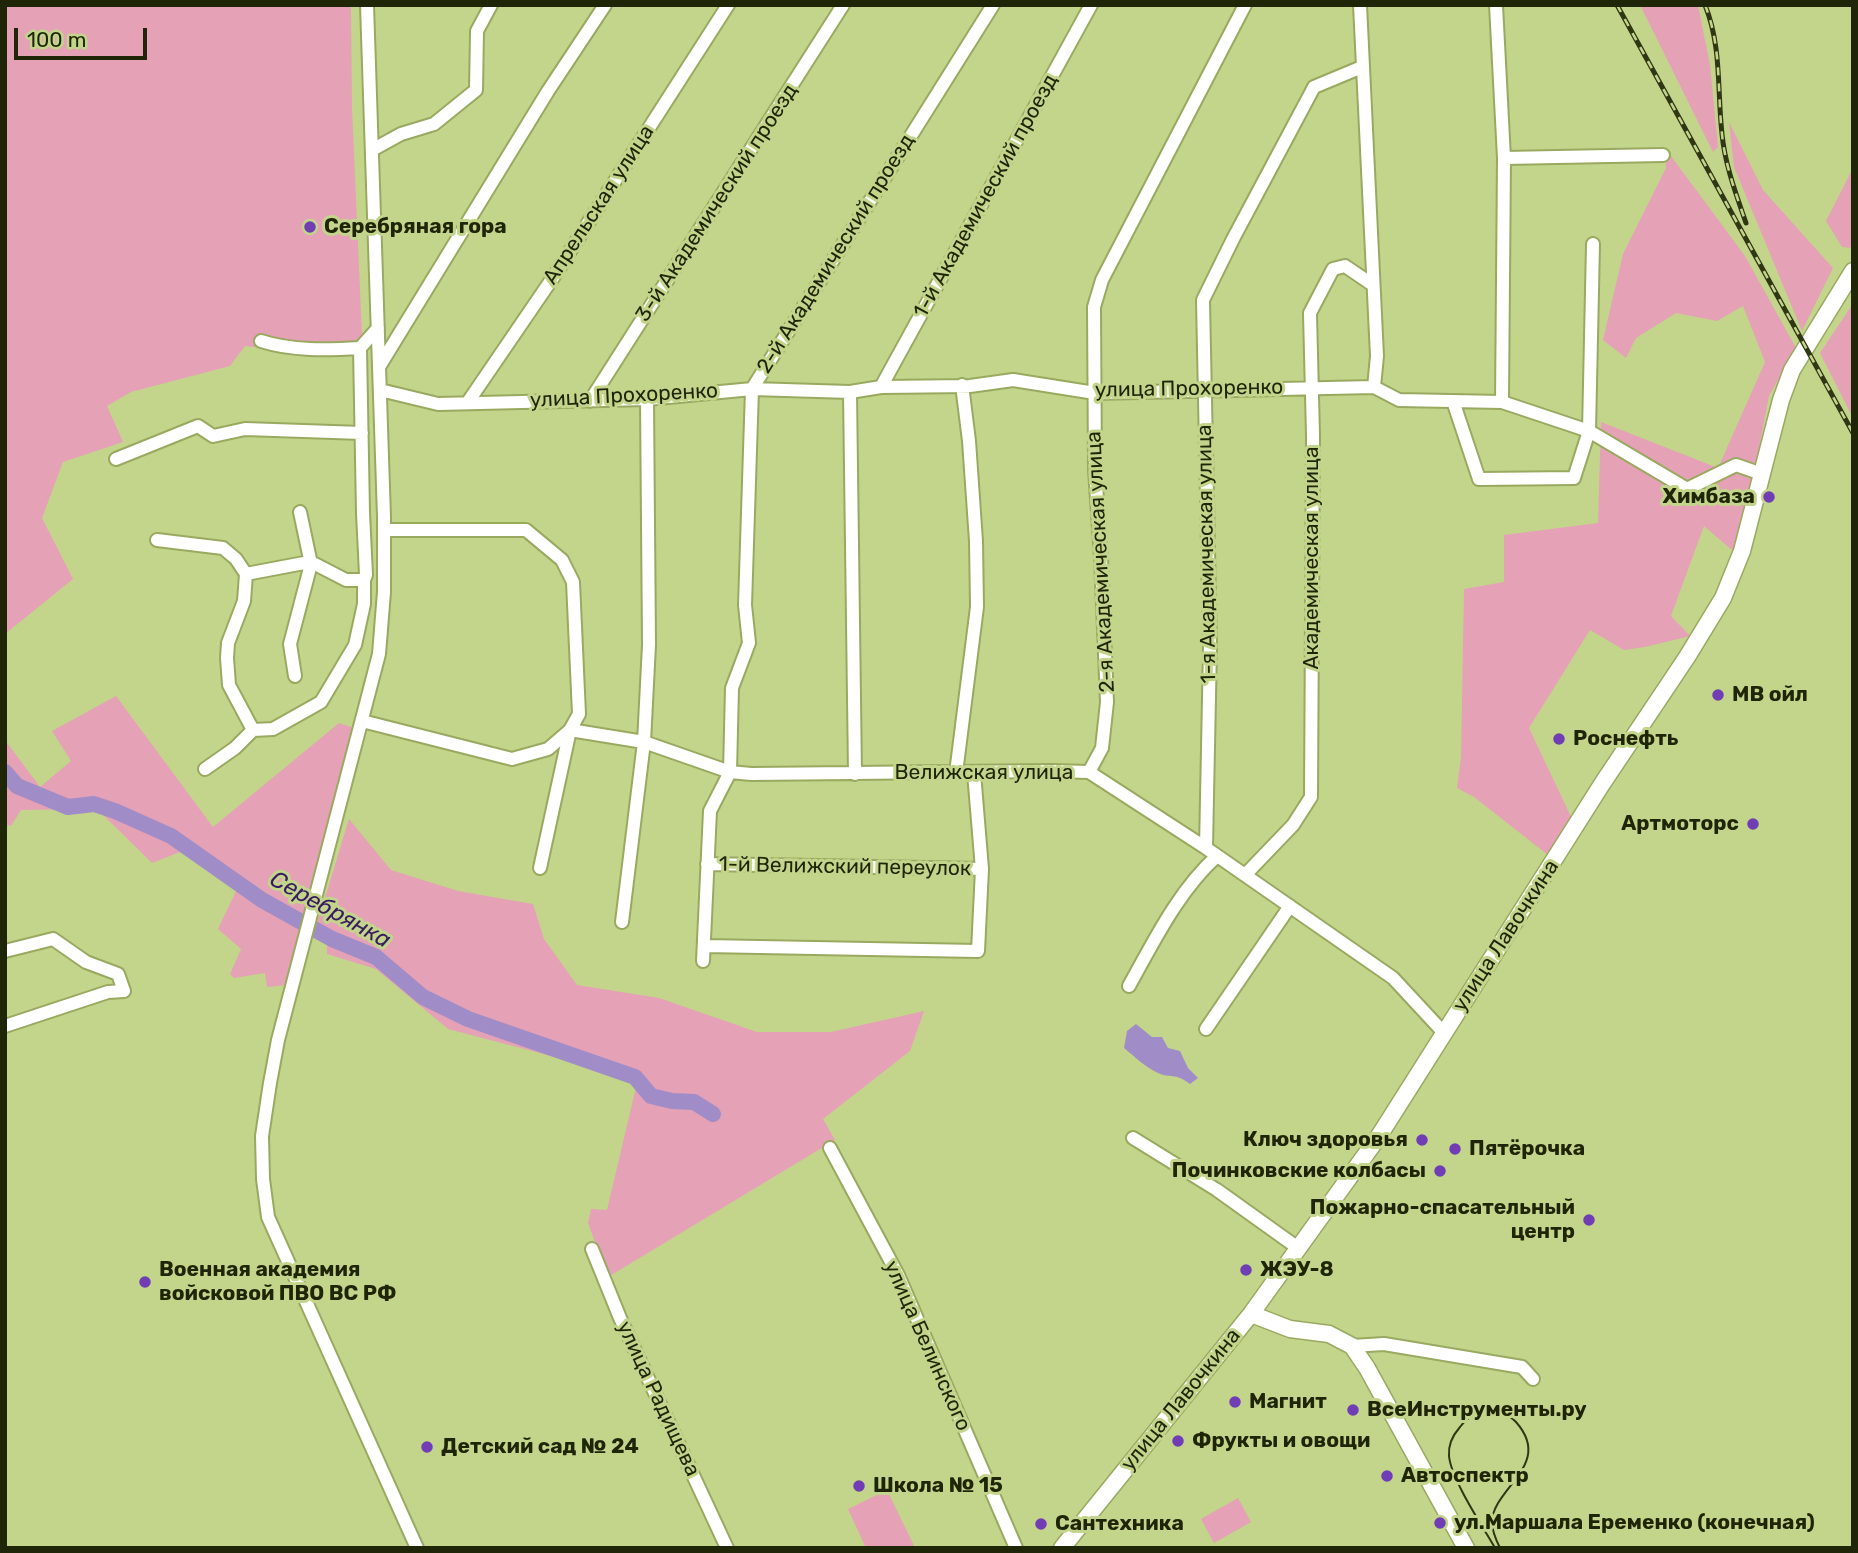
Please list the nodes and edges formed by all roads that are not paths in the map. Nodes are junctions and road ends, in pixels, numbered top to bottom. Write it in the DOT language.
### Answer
graph roads {
  1 [pos="367,5"];
  2 [pos="491,5"];
  3 [pos="606,5"];
  4 [pos="727,5"];
  5 [pos="843,5"];
  6 [pos="993,5"];
  7 [pos="1091,5"];
  8 [pos="1245,5"];
  9 [pos="1360,5"];
  10 [pos="1496,5"];
  11 [pos="1362,67"];
  12 [pos="372,150"];
  13 [pos="1663,155"];
  14 [pos="1504,158"];
  15 [pos="1593,244"];
  16 [pos="1853,271"];
  17 [pos="1373,285"];
  18 [pos="378,328"];
  19 [pos="261,341"];
  20 [pos="360,348"];
  21 [pos="379,368"];
  22 [pos="962,385"];
  23 [pos="881,387"];
  24 [pos="1312,387"];
  25 [pos="1374,387"];
  26 [pos="752,389"];
  27 [pos="380,390"];
  28 [pos="1206,390"];
  29 [pos="850,392"];
  30 [pos="1095,393"];
  31 [pos="647,399"];
  32 [pos="590,401"];
  33 [pos="1454,401"];
  34 [pos="468,402"];
  35 [pos="1502,402"];
  36 [pos="1588,431"];
  37 [pos="362,433"];
  38 [pos="117,459"];
  39 [pos="1762,474"];
  40 [pos="300,512"];
  41 [pos="384,530"];
  42 [pos="157,540"];
  43 [pos="310,564"];
  44 [pos="246,574"];
  45 [pos="364,580"];
  46 [pos="295,676"];
  47 [pos="362,721"];
  48 [pos="253,730"];
  49 [pos="570,730"];
  50 [pos="644,742"];
  51 [pos="205,769"];
  52 [pos="730,772"];
  53 [pos="1089,772"];
  54 [pos="974,773"];
  55 [pos="855,774"];
  56 [pos="956,774"];
  57 [pos="1212,852"];
  58 [pos="707,864"];
  59 [pos="540,868"];
  60 [pos="982,869"];
  61 [pos="1245,875"];
  62 [pos="1290,906"];
  63 [pos="622,922"];
  64 [pos="705,946"];
  65 [pos="5,951"];
  66 [pos="703,961"];
  67 [pos="1129,986"];
  68 [pos="5,1026"];
  69 [pos="1206,1028"];
  70 [pos="1444,1033"];
  71 [pos="1133,1138"];
  72 [pos="830,1148"];
  73 [pos="1298,1248"];
  74 [pos="592,1250"];
  75 [pos="1251,1314"];
  76 [pos="1352,1346"];
  77 [pos="1532,1379"];
  78 [pos="417,1548"];
  79 [pos="727,1548"];
  80 [pos="1016,1548"];
  81 [pos="1063,1548"];
  82 [pos="1466,1548"];
  1 -- 12 [label="street"];
  2 -- 12 [label="street"];
  3 -- 21 [label="street"];
  4 -- 34 [label="street, Апрельская улица"];
  5 -- 32 [label="street, 3-й Академический проезд"];
  6 -- 26 [label="street, 2-й Академический проезд"];
  7 -- 23 [label="street, 1-й Академический проезд"];
  8 -- 30 [label="street, 2-я Академическая улица"];
  9 -- 11 [label="street"];
  10 -- 14 [label="street"];
  11 -- 17 [label="street"];
  11 -- 28 [label="street, 1-я Академическая улица"];
  12 -- 18 [label="street"];
  13 -- 14 [label="street"];
  14 -- 35 [label="street"];
  15 -- 36 [label="street"];
  16 -- 39 [label="main road, улица Лавочкина"];
  17 -- 24 [label="street, Академическая улица"];
  17 -- 25 [label="street"];
  18 -- 20 [label="street"];
  18 -- 21 [label="street"];
  19 -- 20 [label="street"];
  20 -- 37 [label="street"];
  21 -- 27 [label="street"];
  22 -- 23 [label="street, улица Прохоренко"];
  22 -- 30 [label="street, улица Прохоренко"];
  22 -- 56 [label="street"];
  23 -- 29 [label="street, улица Прохоренко"];
  24 -- 25 [label="street, улица Прохоренко"];
  24 -- 28 [label="street, улица Прохоренко"];
  24 -- 61 [label="street, Академическая улица"];
  25 -- 33 [label="street, улица Прохоренко"];
  26 -- 29 [label="street, улица Прохоренко"];
  26 -- 31 [label="street, улица Прохоренко"];
  26 -- 52 [label="street, 2-й Академический проезд"];
  27 -- 34 [label="street, улица Прохоренко"];
  27 -- 41 [label="street"];
  28 -- 30 [label="street, улица Прохоренко"];
  28 -- 57 [label="street, 1-я Академическая улица"];
  29 -- 55 [label="street"];
  30 -- 53 [label="street, 2-я Академическая улица"];
  31 -- 32 [label="street, улица Прохоренко"];
  31 -- 50 [label="street"];
  32 -- 34 [label="street, улица Прохоренко"];
  33 -- 35 [label="street, улица Прохоренко"];
  33 -- 36 [label="street"];
  35 -- 36 [label="street, улица Прохоренко"];
  36 -- 39 [label="street, улица Прохоренко"];
  37 -- 38 [label="street"];
  37 -- 45 [label="street"];
  39 -- 70 [label="main road, улица Лавочкина"];
  40 -- 43 [label="street"];
  41 -- 47 [label="street"];
  41 -- 49 [label="street"];
  42 -- 44 [label="street"];
  43 -- 44 [label="street"];
  43 -- 45 [label="street"];
  43 -- 46 [label="street"];
  44 -- 48 [label="street"];
  45 -- 48 [label="street"];
  47 -- 49 [label="street"];
  47 -- 78 [label="street"];
  48 -- 51 [label="street"];
  49 -- 50 [label="street, Велижская улица"];
  49 -- 59 [label="street"];
  50 -- 52 [label="street, Велижская улица"];
  50 -- 63 [label="street"];
  52 -- 55 [label="street, Велижская улица"];
  52 -- 58 [label="street"];
  53 -- 54 [label="street, Велижская улица"];
  53 -- 57 [label="street, Велижская улица"];
  54 -- 56 [label="street, Велижская улица"];
  54 -- 60 [label="street"];
  55 -- 56 [label="street, Велижская улица"];
  57 -- 61 [label="street, Велижская улица"];
  57 -- 67 [label="street"];
  58 -- 60 [label="street, 1-й Велижский переулок"];
  58 -- 64 [label="street"];
  60 -- 64 [label="street"];
  61 -- 62 [label="street, Велижская улица"];
  62 -- 69 [label="street"];
  62 -- 70 [label="street, Велижская улица"];
  64 -- 66 [label="street"];
  65 -- 68 [label="street"];
  70 -- 73 [label="main road, улица Лавочкина"];
  71 -- 73 [label="street"];
  72 -- 80 [label="street, улица Белинского"];
  73 -- 75 [label="main road, улица Лавочкина"];
  74 -- 79 [label="street, улица Радищева"];
  75 -- 76 [label="main road"];
  75 -- 81 [label="main road, улица Лавочкина"];
  76 -- 77 [label="street"];
  76 -- 82 [label="main road"];
}
